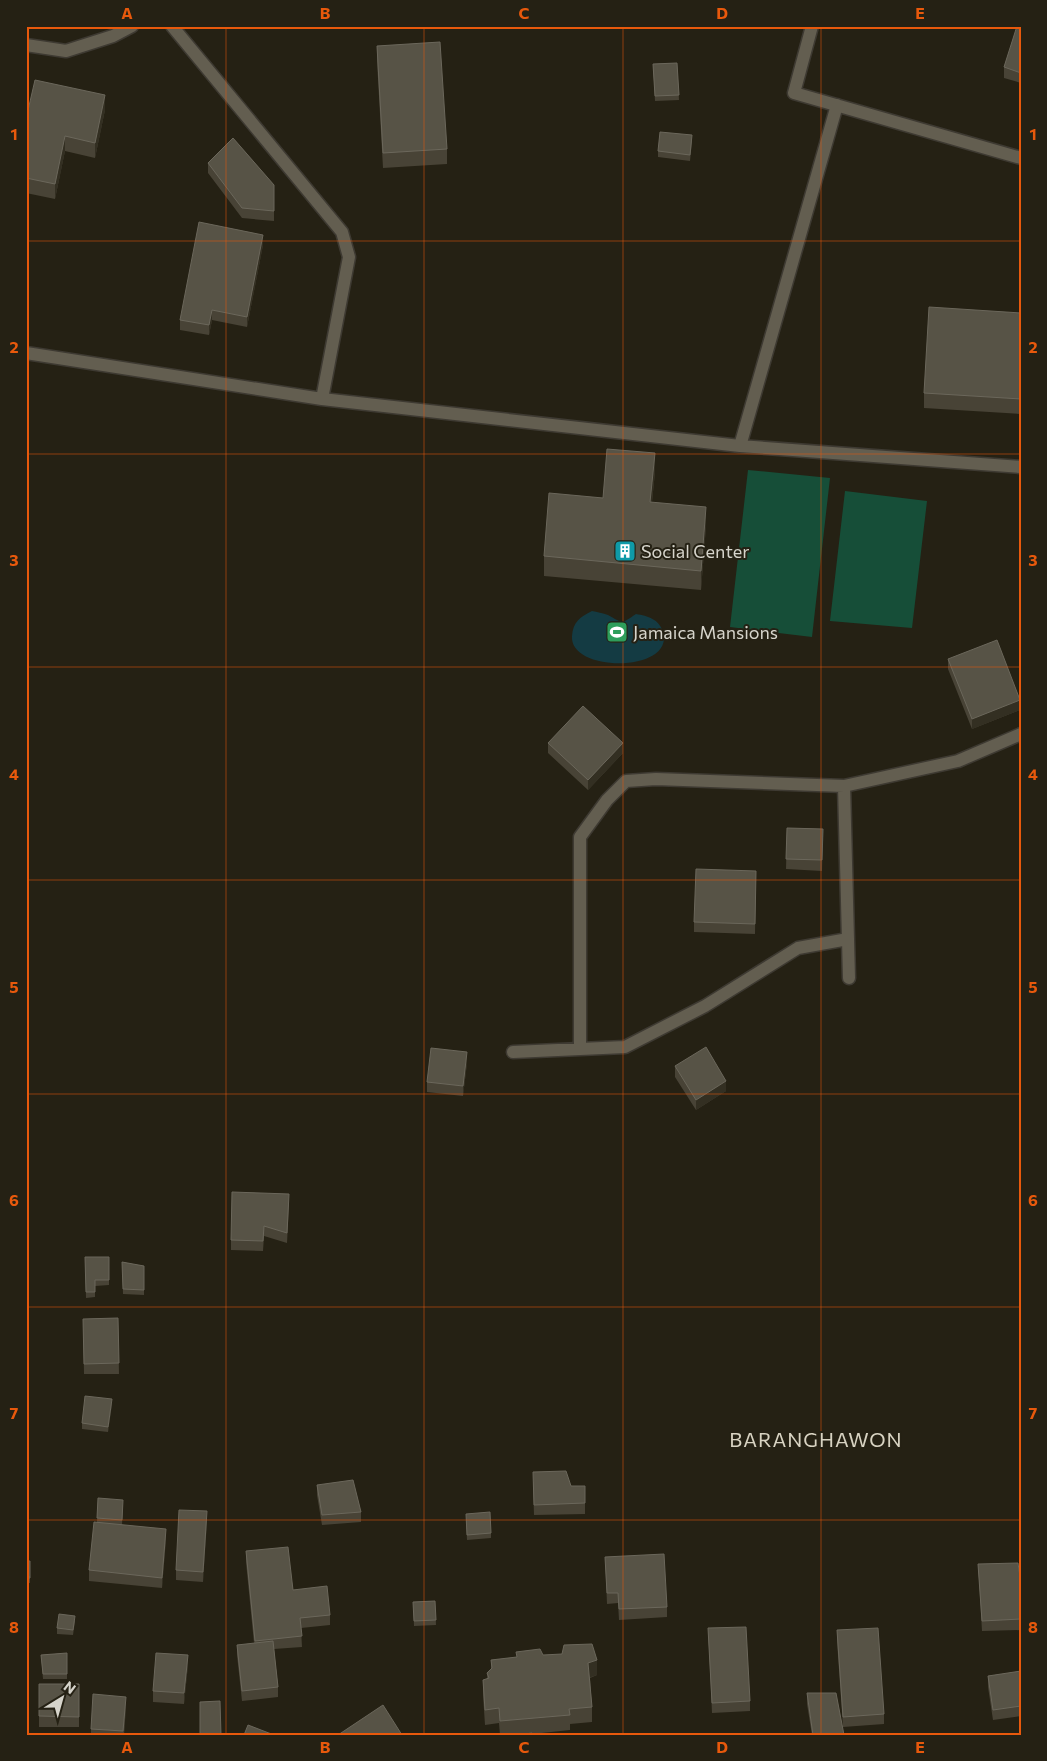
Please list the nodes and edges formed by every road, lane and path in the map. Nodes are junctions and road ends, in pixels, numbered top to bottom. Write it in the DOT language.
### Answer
graph roads {
  1 [pos="132,26"];
  2 [pos="172,26"];
  3 [pos="812,26"];
  4 [pos="26,45"];
  5 [pos="837,106"];
  6 [pos="1021,158"];
  7 [pos="26,353"];
  8 [pos="322,399"];
  9 [pos="740,446"];
  10 [pos="1021,467"];
  11 [pos="1021,734"];
  12 [pos="844,786"];
  13 [pos="848,939"];
  14 [pos="849,978"];
  15 [pos="580,1049"];
  16 [pos="513,1052"];
  1 -- 4 [label="street"];
  2 -- 8 [label="street"];
  3 -- 5 [label="street"];
  5 -- 6 [label="street"];
  5 -- 9 [label="street"];
  7 -- 8 [label="street"];
  8 -- 9 [label="street"];
  9 -- 10 [label="street"];
  11 -- 12 [label="street"];
  12 -- 13 [label="street"];
  12 -- 15 [label="street"];
  13 -- 14 [label="street"];
  13 -- 15 [label="street"];
  15 -- 16 [label="street"];
}
